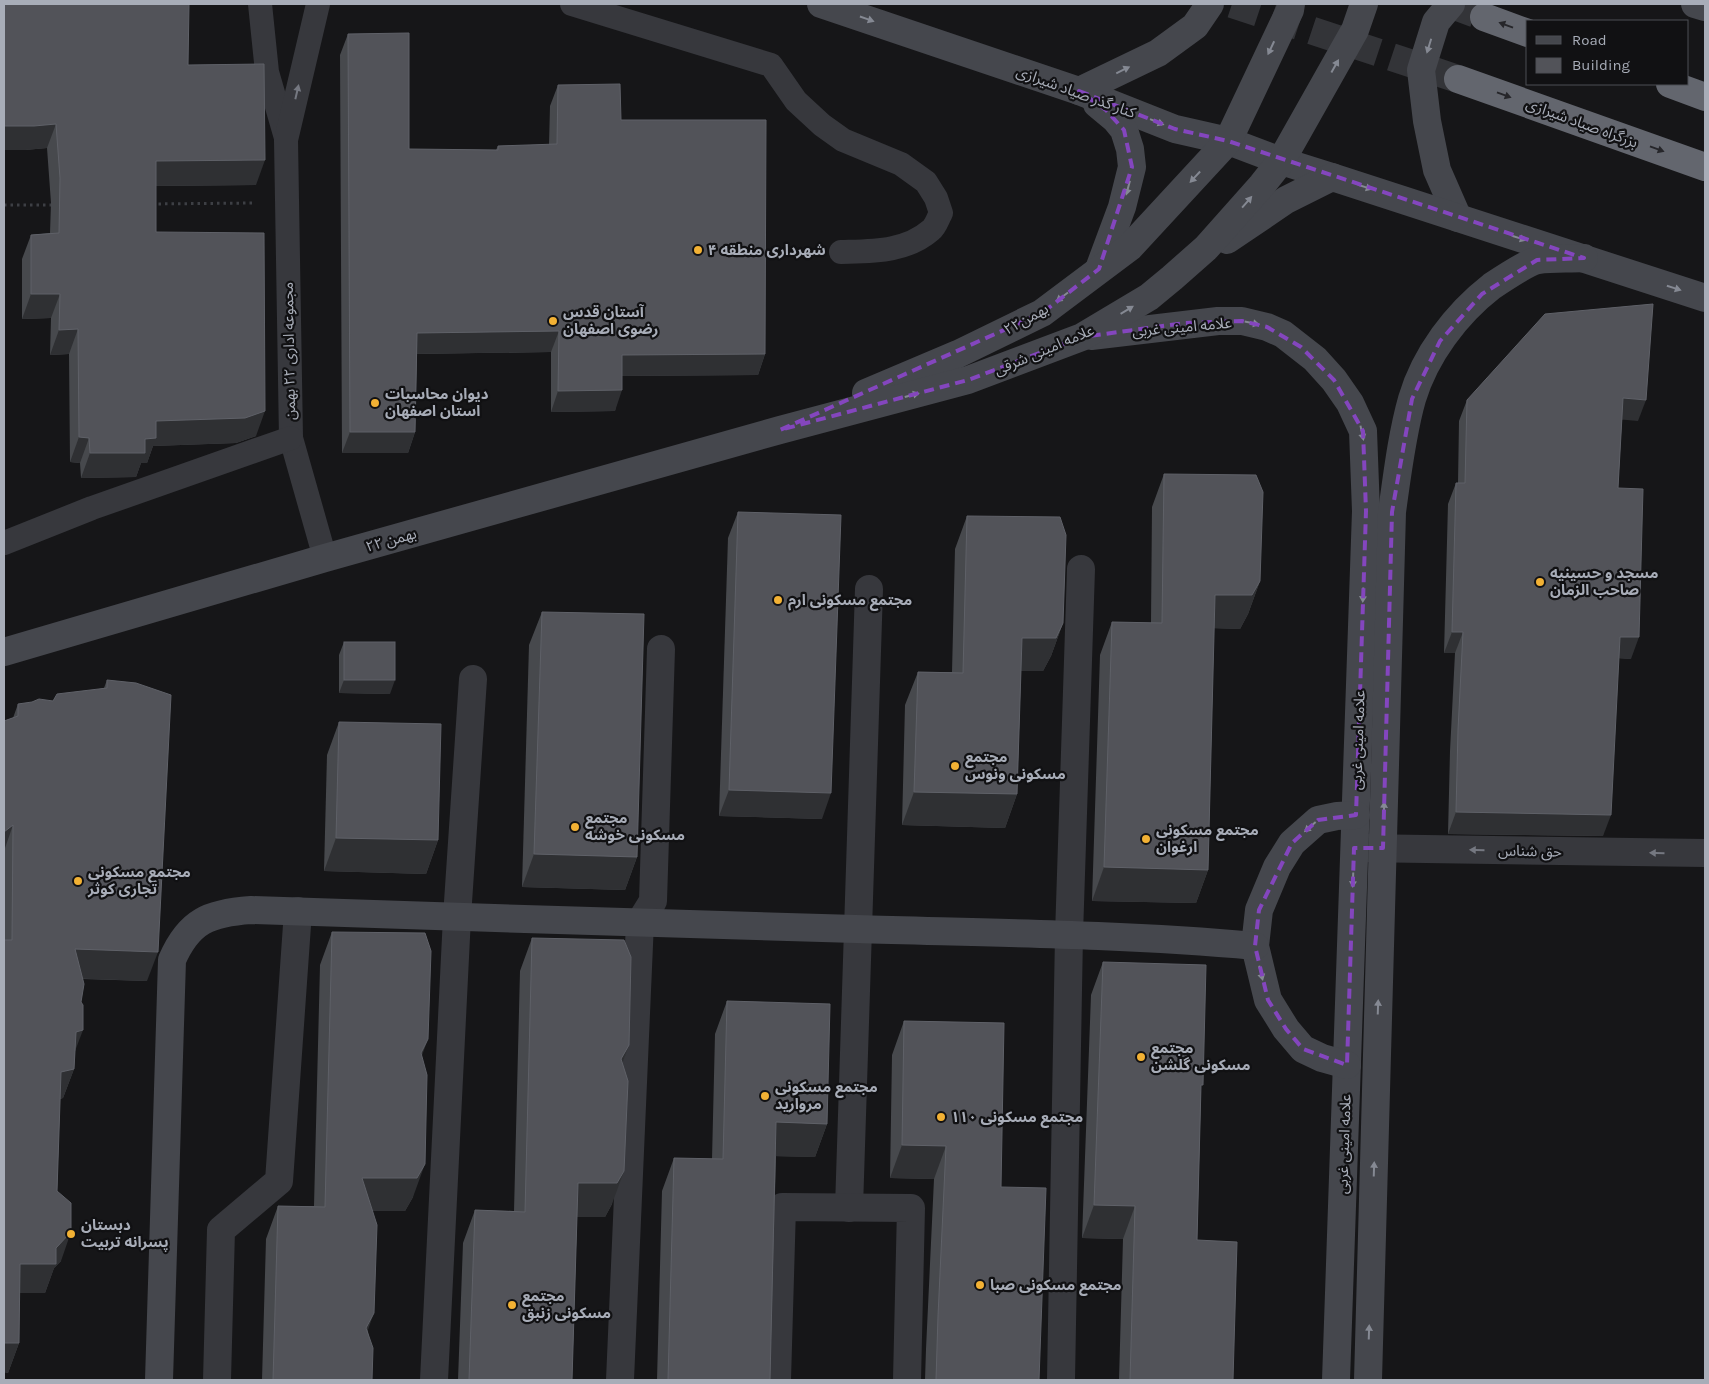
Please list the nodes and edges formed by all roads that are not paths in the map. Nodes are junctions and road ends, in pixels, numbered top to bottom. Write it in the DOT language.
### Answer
graph roads {
  1 [pos="260,4"];
  2 [pos="318,4"];
  3 [pos="572,4"];
  4 [pos="820,4"];
  5 [pos="1210,4"];
  6 [pos="1291,4"];
  7 [pos="1364,4"];
  8 [pos="1451,4"];
  9 [pos="1695,4"];
  10 [pos="1705,7"];
  11 [pos="1484,17"];
  12 [pos="1526,32"];
  13 [pos="1458,79"];
  14 [pos="1673,85"];
  15 [pos="1079,91"];
  16 [pos="1705,97"];
  17 [pos="286,140"];
  18 [pos="1228,140"];
  19 [pos="1281,161"];
  20 [pos="1705,167"];
  21 [pos="1332,177"];
  22 [pos="1458,218"];
  23 [pos="841,252"];
  24 [pos="1584,258"];
  25 [pos="1099,270"];
  26 [pos="1172,278"];
  27 [pos="1705,298"];
  28 [pos="1082,337"];
  29 [pos="780,430"];
  30 [pos="291,438"];
  31 [pos="4,543"];
  32 [pos="325,558"];
  33 [pos="1080,569"];
  34 [pos="869,589"];
  35 [pos="661,649"];
  36 [pos="4,652"];
  37 [pos="473,679"];
  38 [pos="1356,815"];
  39 [pos="1354,848"];
  40 [pos="1383,848"];
  41 [pos="1705,853"];
  42 [pos="298,911"];
  43 [pos="457,917"];
  44 [pos="640,922"];
  45 [pos="858,929"];
  46 [pos="1069,935"];
  47 [pos="1255,946"];
  48 [pos="1347,1065"];
  49 [pos="849,1208"];
  50 [pos="160,1380"];
  51 [pos="217,1380"];
  52 [pos="434,1380"];
  53 [pos="620,1380"];
  54 [pos="777,1380"];
  55 [pos="907,1380"];
  56 [pos="1061,1380"];
  57 [pos="1336,1380"];
  58 [pos="1368,1380"];
  1 -- 17 [label="lane"];
  17 -- 2 [label="lane, one-way"];
  3 -- 23 [label="lane"];
  4 -- 15 [label="main road, کنار گذر صیاد شیرازی, one-way"];
  15 -- 5 [label="main road, one-way"];
  6 -- 18 [label="main road, one-way"];
  19 -- 7 [label="main road, علامه امینی شرقی, one-way"];
  8 -- 22 [label="main road, one-way"];
  9 -- 10 [label="main road"];
  12 -- 11 [label="highway, one-way"];
  13 -- 20 [label="highway, بزرگراه صیاد شیرازی, one-way"];
  14 -- 16 [label="highway"];
  15 -- 18 [label="main road, کنار گذر صیاد شیرازی, one-way"];
  15 -- 25 [label="main road, one-way"];
  17 -- 30 [label="lane, مجموعه اداری ۲۲ بهمن"];
  18 -- 19 [label="main road, کنار گذر صیاد شیرازی"];
  18 -- 25 [label="main road, ۲۲بهمن, one-way"];
  19 -- 21 [label="main road, کنار گذر صیاد شیرازی"];
  26 -- 19 [label="main road, علامه امینی شرقی, one-way"];
  21 -- 22 [label="main road, کنار گذر صیاد شیرازی, one-way"];
  21 -- 26 [label="main road"];
  22 -- 24 [label="main road, کنار گذر صیاد شیرازی, one-way"];
  24 -- 27 [label="main road, کنار گذر صیاد شیرازی, one-way"];
  40 -- 24 [label="main road, علامه امینی غربی, one-way"];
  25 -- 29 [label="main road, ۲۲بهمن, one-way"];
  28 -- 26 [label="main road, علامه امینی شرقی, one-way"];
  29 -- 28 [label="main road, علامه امینی شرقی, one-way"];
  28 -- 38 [label="main road, علامه امینی غربی, one-way"];
  29 -- 32 [label="main road, ۲۲ بهمن"];
  30 -- 31 [label="lane"];
  30 -- 32 [label="lane, مجموعه اداری ۲۲ بهمن"];
  32 -- 36 [label="main road, ۲۲ بهمن"];
  33 -- 46 [label="street"];
  34 -- 45 [label="street"];
  35 -- 44 [label="street"];
  37 -- 43 [label="street"];
  38 -- 39 [label="main road, علامه امینی غربی"];
  38 -- 47 [label="main road, one-way"];
  39 -- 40 [label="street, حق شناس"];
  39 -- 48 [label="main road, علامه امینی غربی, one-way"];
  41 -- 40 [label="street, حق شناس, one-way"];
  58 -- 40 [label="main road, علامه امینی غربی, one-way"];
  42 -- 43 [label="main road"];
  42 -- 50 [label="main road"];
  42 -- 51 [label="street"];
  43 -- 44 [label="main road"];
  43 -- 52 [label="street"];
  44 -- 45 [label="main road"];
  44 -- 53 [label="street"];
  45 -- 46 [label="main road"];
  45 -- 49 [label="street"];
  46 -- 47 [label="main road"];
  46 -- 56 [label="street"];
  47 -- 48 [label="main road, one-way"];
  48 -- 57 [label="main road, علامه امینی غربی"];
  49 -- 54 [label="street"];
  49 -- 55 [label="street"];
}
